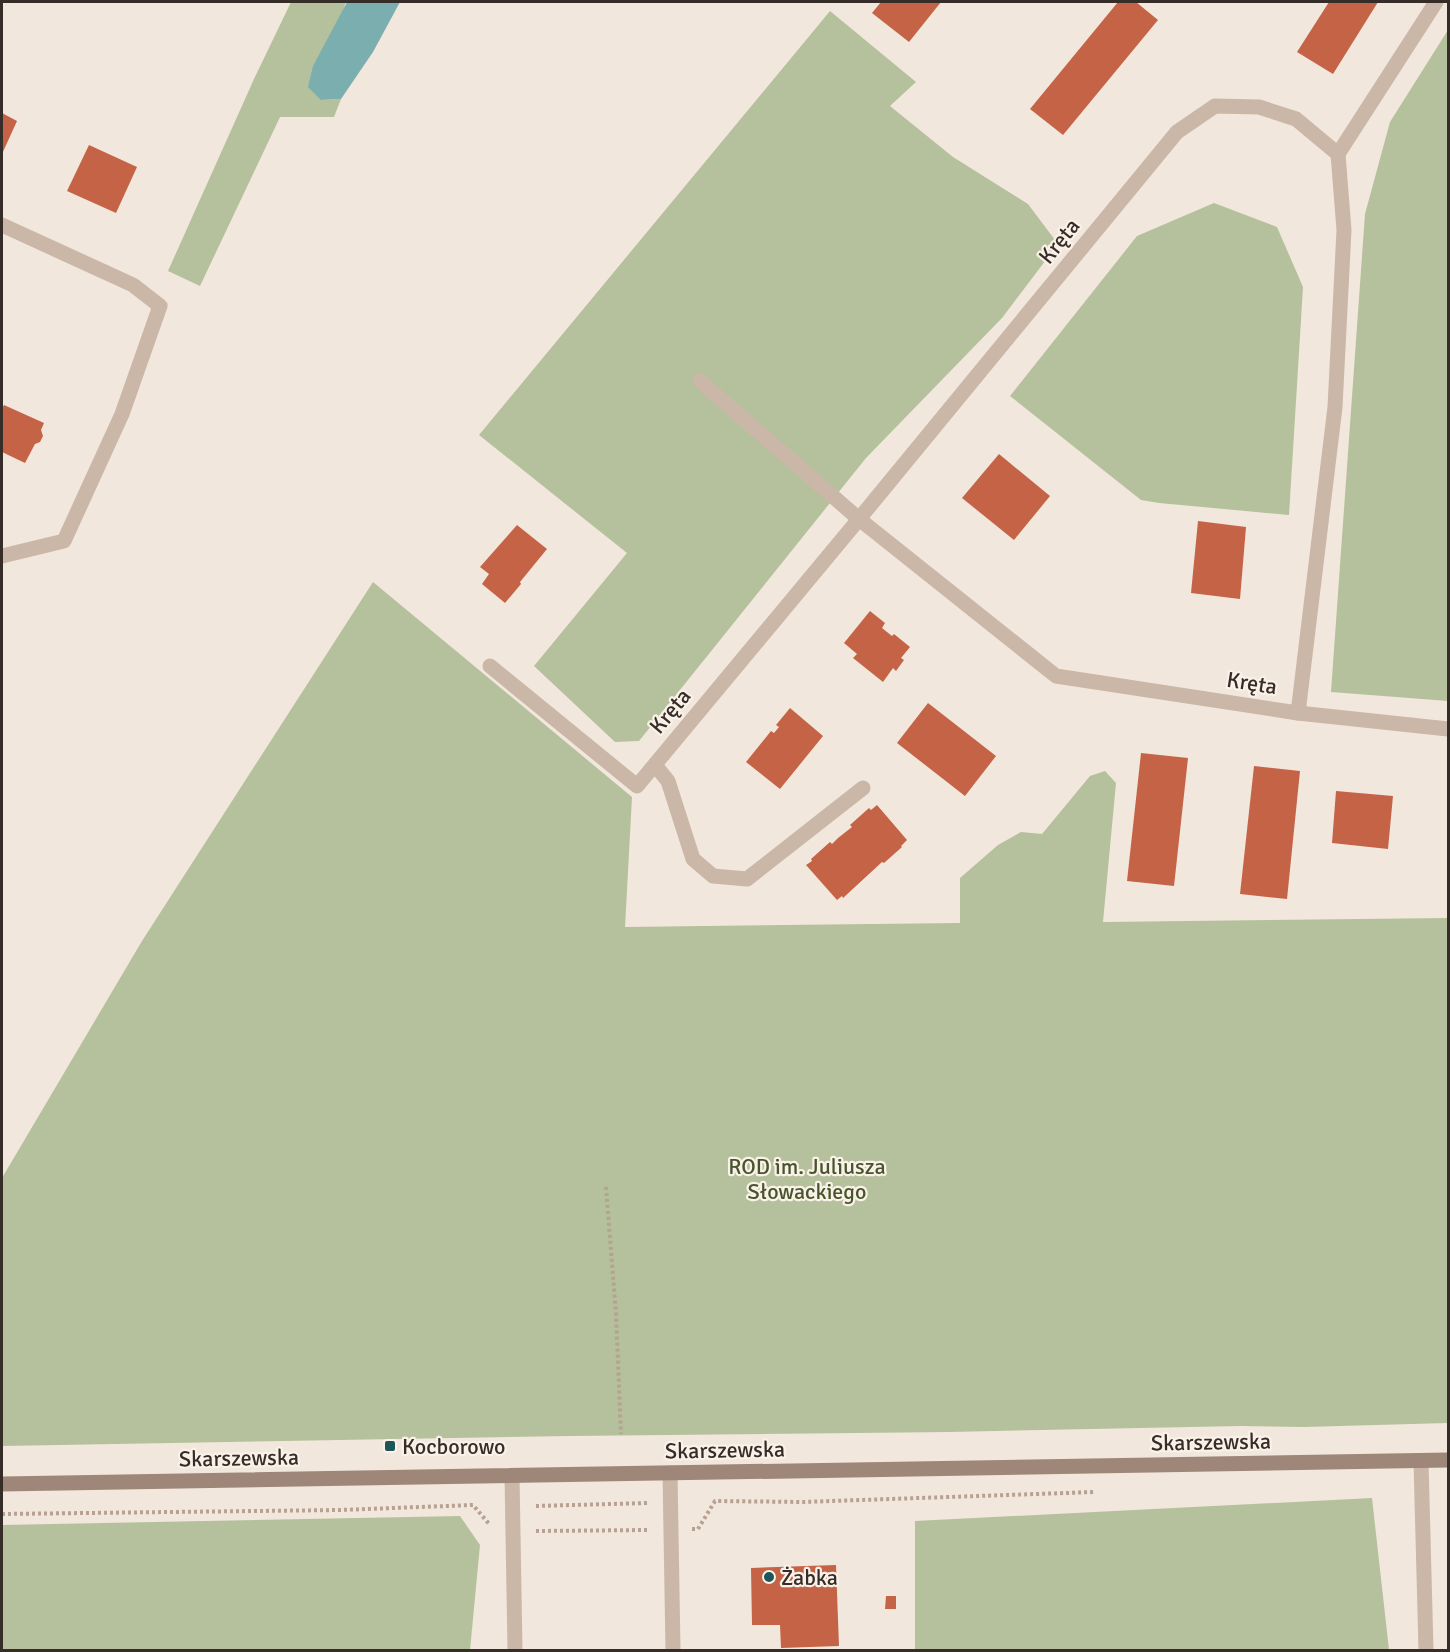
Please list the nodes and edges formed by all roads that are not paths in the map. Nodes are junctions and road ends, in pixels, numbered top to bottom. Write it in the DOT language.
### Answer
graph roads {
  1 [pos="1436,2"];
  2 [pos="1338,154"];
  3 [pos="2,225"];
  4 [pos="700,381"];
  5 [pos="859,519"];
  6 [pos="2,556"];
  7 [pos="490,666"];
  8 [pos="1298,713"];
  9 [pos="1449,729"];
  10 [pos="655,765"];
  11 [pos="863,788"];
  12 [pos="1449,1460"];
  13 [pos="1421,1461"];
  14 [pos="670,1473"];
  15 [pos="512,1476"];
  16 [pos="2,1484"];
  17 [pos="515,1650"];
  18 [pos="673,1650"];
  19 [pos="1426,1650"];
  1 -- 2 [label="street"];
  2 -- 5 [label="street, Kręta"];
  2 -- 8 [label="street, Kręta"];
  3 -- 6 [label="street"];
  4 -- 5 [label="street, Kręta"];
  5 -- 8 [label="street, Kręta"];
  5 -- 10 [label="street, Kręta"];
  7 -- 10 [label="street, Kręta"];
  8 -- 9 [label="street, Kręta"];
  10 -- 11 [label="street"];
  12 -- 13 [label="main road, Skarszewska"];
  13 -- 14 [label="main road, Skarszewska"];
  13 -- 19 [label="street"];
  14 -- 15 [label="main road, Skarszewska"];
  14 -- 18 [label="street"];
  15 -- 16 [label="main road, Skarszewska"];
  15 -- 17 [label="street"];
}
